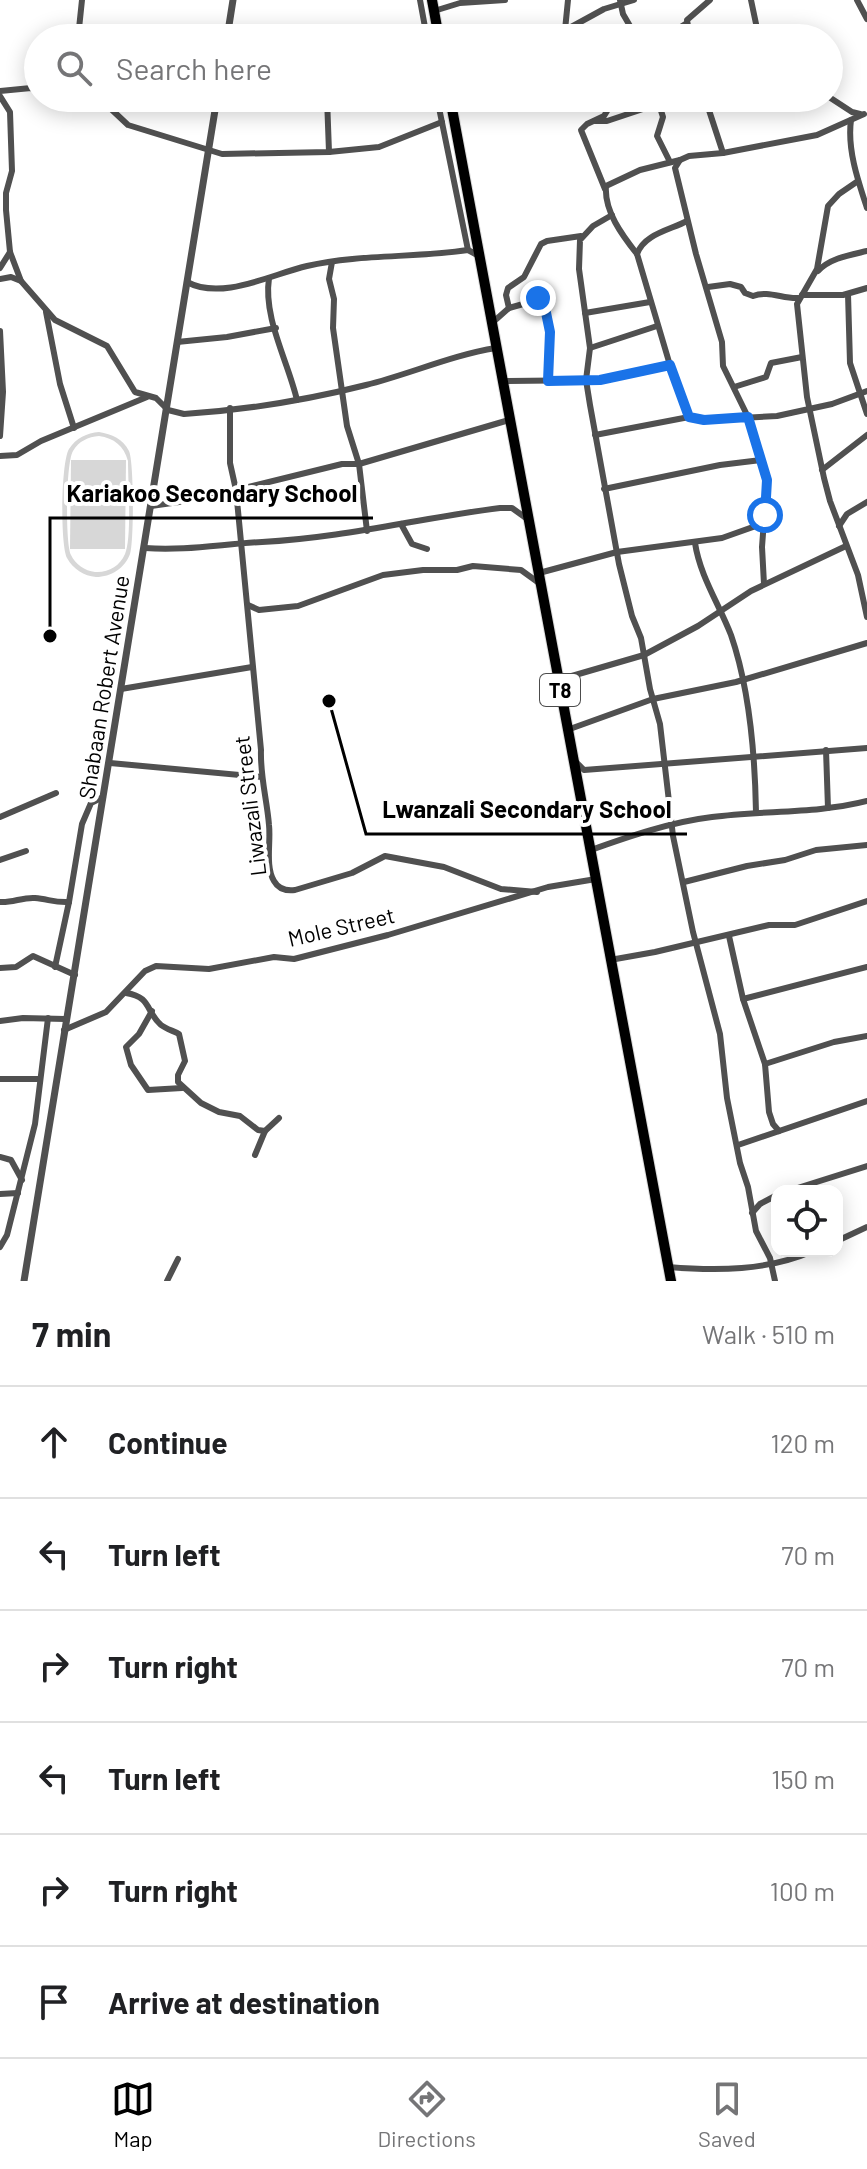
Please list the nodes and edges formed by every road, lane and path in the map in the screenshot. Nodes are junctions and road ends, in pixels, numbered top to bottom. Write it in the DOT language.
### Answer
graph roads {
  1 [pos="82,0"];
  2 [pos="233,0"];
  3 [pos="420,0"];
  4 [pos="505,0"];
  5 [pos="568,0"];
  6 [pos="634,0"];
  7 [pos="710,0"];
  8 [pos="751,0"];
  9 [pos="857,0"];
  10 [pos="457,2"];
  11 [pos="620,2"];
  12 [pos="433,6"];
  13 [pos="867,19"];
  14 [pos="687,23"];
  15 [pos="79,24"];
  16 [pos="229,24"];
  17 [pos="424,24"];
  18 [pos="566,24"];
  19 [pos="576,24"];
  20 [pos="630,24"];
  21 [pos="756,24"];
  22 [pos="24,89"];
  23 [pos="0,94"];
  24 [pos="843,106"];
  25 [pos="114,112"];
  26 [pos="215,112"];
  27 [pos="328,112"];
  28 [pos="440,112"];
  29 [pos="453,112"];
  30 [pos="606,112"];
  31 [pos="630,112"];
  32 [pos="661,112"];
  33 [pos="710,112"];
  34 [pos="865,114"];
  35 [pos="851,120"];
  36 [pos="593,121"];
  37 [pos="442,122"];
  38 [pos="208,150"];
  39 [pos="329,152"];
  40 [pos="723,153"];
  41 [pos="680,160"];
  42 [pos="670,162"];
  43 [pos="858,181"];
  44 [pos="605,189"];
  45 [pos="867,208"];
  46 [pos="612,215"];
  47 [pos="687,221"];
  48 [pos="581,236"];
  49 [pos="468,250"];
  50 [pos="867,251"];
  51 [pos="10,252"];
  52 [pos="637,254"];
  53 [pos="479,256"];
  54 [pos="332,262"];
  55 [pos="0,268"];
  56 [pos="815,273"];
  57 [pos="269,278"];
  58 [pos="0,279"];
  59 [pos="21,281"];
  60 [pos="187,282"];
  61 [pos="708,287"];
  62 [pos="867,288"];
  63 [pos="848,294"];
  64 [pos="801,297"];
  65 [pos="650,302"];
  66 [pos="509,308"];
  67 [pos="46,312"];
  68 [pos="585,313"];
  69 [pos="491,323"];
  70 [pos="657,326"];
  71 [pos="276,328"];
  72 [pos="0,331"];
  73 [pos="177,342"];
  74 [pos="496,348"];
  75 [pos="590,348"];
  76 [pos="802,357"];
  77 [pos="670,365"];
  78 [pos="586,380"];
  79 [pos="504,381"];
  80 [pos="548,381"];
  81 [pos="128,383"];
  82 [pos="734,387"];
  83 [pos="343,390"];
  84 [pos="867,391"];
  85 [pos="859,393"];
  86 [pos="2,396"];
  87 [pos="148,397"];
  88 [pos="297,400"];
  89 [pos="133,402"];
  90 [pos="230,408"];
  91 [pos="809,409"];
  92 [pos="168,410"];
  93 [pos="867,414"];
  94 [pos="689,417"];
  95 [pos="748,417"];
  96 [pos="509,420"];
  97 [pos="74,428"];
  98 [pos="595,435"];
  99 [pos="867,435"];
  100 [pos="0,436"];
  101 [pos="0,456"];
  102 [pos="761,460"];
  103 [pos="359,464"];
  104 [pos="822,470"];
  105 [pos="604,489"];
  106 [pos="236,490"];
  107 [pos="867,502"];
  108 [pos="151,506"];
  109 [pos="529,521"];
  110 [pos="764,523"];
  111 [pos="401,524"];
  112 [pos="839,526"];
  113 [pos="367,531"];
  114 [pos="695,543"];
  115 [pos="241,545"];
  116 [pos="846,546"];
  117 [pos="145,548"];
  118 [pos="427,549"];
  119 [pos="617,552"];
  120 [pos="540,579"];
  121 [pos="764,584"];
  122 [pos="248,605"];
  123 [pos="719,610"];
  124 [pos="867,617"];
  125 [pos="867,643"];
  126 [pos="644,655"];
  127 [pos="252,667"];
  128 [pos="558,680"];
  129 [pos="742,680"];
  130 [pos="121,689"];
  131 [pos="653,699"];
  132 [pos="567,730"];
  133 [pos="867,748"];
  134 [pos="826,750"];
  135 [pos="753,756"];
  136 [pos="572,757"];
  137 [pos="110,763"];
  138 [pos="666,764"];
  139 [pos="262,777"];
  140 [pos="56,793"];
  141 [pos="103,797"];
  142 [pos="867,801"];
  143 [pos="828,808"];
  144 [pos="756,812"];
  145 [pos="0,817"];
  146 [pos="672,825"];
  147 [pos="867,845"];
  148 [pos="591,850"];
  149 [pos="26,851"];
  150 [pos="0,860"];
  151 [pos="596,879"];
  152 [pos="684,882"];
  153 [pos="537,892"];
  154 [pos="867,901"];
  155 [pos="0,902"];
  156 [pos="69,902"];
  157 [pos="729,936"];
  158 [pos="695,942"];
  159 [pos="609,960"];
  160 [pos="55,967"];
  161 [pos="867,967"];
  162 [pos="0,968"];
  163 [pos="75,975"];
  164 [pos="126,993"];
  165 [pos="743,999"];
  166 [pos="152,1011"];
  167 [pos="48,1018"];
  168 [pos="65,1019"];
  169 [pos="0,1021"];
  170 [pos="64,1030"];
  171 [pos="867,1036"];
  172 [pos="765,1064"];
  173 [pos="0,1079"];
  174 [pos="39,1079"];
  175 [pos="183,1088"];
  176 [pos="867,1101"];
  177 [pos="279,1118"];
  178 [pos="265,1131"];
  179 [pos="779,1131"];
  180 [pos="738,1145"];
  181 [pos="255,1155"];
  182 [pos="0,1157"];
  183 [pos="867,1166"];
  184 [pos="22,1180"];
  185 [pos="807,1185"];
  186 [pos="18,1193"];
  187 [pos="0,1194"];
  188 [pos="771,1198"];
  189 [pos="752,1213"];
  190 [pos="867,1227"];
  191 [pos="843,1238"];
  192 [pos="0,1247"];
  193 [pos="798,1257"];
  194 [pos="178,1259"];
  195 [pos="771,1263"];
  196 [pos="668,1267"];
  197 [pos="24,1281"];
  198 [pos="167,1281"];
  199 [pos="671,1281"];
  200 [pos="775,1281"];
  1 -- 15 [label="street"];
  2 -- 16 [label="street"];
  3 -- 17 [label="street"];
  4 -- 10 [label="street"];
  5 -- 18 [label="street"];
  6 -- 11 [label="street"];
  7 -- 14 [label="street"];
  8 -- 21 [label="street"];
  9 -- 13 [label="street"];
  10 -- 12 [label="street"];
  11 -- 19 [label="street"];
  11 -- 20 [label="street"];
  22 -- 23 [label="street"];
  23 -- 51 [label="street"];
  24 -- 34 [label="street"];
  25 -- 38 [label="street"];
  26 -- 38 [label="street, Shabaan Robert Avenue"];
  27 -- 39 [label="street"];
  28 -- 37 [label="street"];
  29 -- 53 [label="highway, T8"];
  30 -- 36 [label="street"];
  31 -- 36 [label="street"];
  32 -- 42 [label="street"];
  33 -- 40 [label="street"];
  34 -- 35 [label="street"];
  35 -- 40 [label="street"];
  35 -- 43 [label="street"];
  36 -- 44 [label="street"];
  37 -- 39 [label="street"];
  37 -- 49 [label="street"];
  38 -- 39 [label="street"];
  38 -- 60 [label="street, Shabaan Robert Avenue"];
  40 -- 41 [label="street"];
  41 -- 42 [label="street"];
  41 -- 47 [label="street"];
  42 -- 44 [label="street"];
  43 -- 45 [label="street"];
  43 -- 56 [label="street"];
  44 -- 46 [label="street"];
  46 -- 48 [label="street"];
  46 -- 52 [label="street"];
  47 -- 52 [label="street"];
  47 -- 61 [label="street"];
  48 -- 66 [label="street"];
  48 -- 68 [label="street"];
  49 -- 53 [label="street"];
  49 -- 54 [label="street"];
  50 -- 56 [label="street"];
  51 -- 55 [label="street"];
  51 -- 59 [label="street"];
  52 -- 65 [label="street"];
  53 -- 69 [label="highway, T8"];
  54 -- 57 [label="street"];
  54 -- 83 [label="street"];
  56 -- 64 [label="street"];
  57 -- 60 [label="street"];
  57 -- 71 [label="street"];
  58 -- 59 [label="street"];
  59 -- 67 [label="street"];
  60 -- 73 [label="street, Shabaan Robert Avenue"];
  61 -- 64 [label="street"];
  61 -- 82 [label="street"];
  62 -- 63 [label="street"];
  63 -- 64 [label="street"];
  63 -- 85 [label="street"];
  64 -- 76 [label="street"];
  65 -- 68 [label="street"];
  65 -- 70 [label="street"];
  66 -- 69 [label="street"];
  66 -- 80 [label="street"];
  67 -- 81 [label="street"];
  67 -- 97 [label="street"];
  68 -- 75 [label="street"];
  69 -- 74 [label="highway, T8"];
  70 -- 75 [label="street"];
  70 -- 77 [label="street"];
  71 -- 73 [label="street"];
  71 -- 88 [label="street"];
  72 -- 86 [label="street"];
  73 -- 92 [label="street, Shabaan Robert Avenue"];
  74 -- 79 [label="highway, T8"];
  74 -- 83 [label="street"];
  75 -- 78 [label="street"];
  76 -- 82 [label="street"];
  76 -- 91 [label="street"];
  77 -- 78 [label="street"];
  77 -- 94 [label="street"];
  78 -- 80 [label="street"];
  78 -- 98 [label="street"];
  79 -- 80 [label="street"];
  79 -- 96 [label="highway, T8"];
  81 -- 87 [label="street"];
  81 -- 89 [label="street"];
  82 -- 95 [label="street"];
  83 -- 88 [label="street"];
  83 -- 103 [label="street"];
  84 -- 85 [label="street"];
  85 -- 91 [label="street"];
  85 -- 93 [label="street"];
  86 -- 100 [label="street"];
  87 -- 89 [label="street"];
  87 -- 92 [label="street"];
  88 -- 90 [label="street"];
  89 -- 97 [label="street"];
  90 -- 92 [label="street"];
  90 -- 106 [label="street, Liwazali Street"];
  91 -- 95 [label="street"];
  91 -- 104 [label="street"];
  92 -- 108 [label="street, Shabaan Robert Avenue"];
  94 -- 95 [label="street"];
  94 -- 98 [label="street"];
  95 -- 102 [label="street"];
  96 -- 103 [label="street"];
  96 -- 109 [label="highway, T8"];
  97 -- 101 [label="street"];
  98 -- 105 [label="street"];
  99 -- 104 [label="street"];
  102 -- 105 [label="street"];
  102 -- 110 [label="street"];
  103 -- 106 [label="street"];
  103 -- 113 [label="street"];
  104 -- 112 [label="street"];
  105 -- 119 [label="street"];
  106 -- 108 [label="street"];
  106 -- 115 [label="street, Liwazali Street"];
  107 -- 112 [label="street"];
  108 -- 117 [label="street, Shabaan Robert Avenue"];
  109 -- 111 [label="street"];
  109 -- 120 [label="highway, T8"];
  110 -- 114 [label="street"];
  110 -- 121 [label="street"];
  111 -- 113 [label="street"];
  111 -- 118 [label="street"];
  112 -- 116 [label="street"];
  113 -- 115 [label="street"];
  114 -- 119 [label="street"];
  114 -- 123 [label="street"];
  115 -- 117 [label="street"];
  115 -- 122 [label="street, Liwazali Street"];
  116 -- 121 [label="street"];
  116 -- 124 [label="street"];
  117 -- 130 [label="street, Shabaan Robert Avenue"];
  119 -- 120 [label="street"];
  119 -- 126 [label="street"];
  120 -- 122 [label="street"];
  120 -- 128 [label="highway, T8"];
  121 -- 123 [label="street"];
  122 -- 127 [label="street, Liwazali Street"];
  123 -- 126 [label="street"];
  123 -- 129 [label="street"];
  125 -- 129 [label="street"];
  126 -- 128 [label="street"];
  126 -- 131 [label="street"];
  127 -- 130 [label="street"];
  127 -- 139 [label="street, Liwazali Street"];
  128 -- 132 [label="highway, T8"];
  129 -- 131 [label="street"];
  129 -- 135 [label="street"];
  130 -- 137 [label="street, Shabaan Robert Avenue"];
  131 -- 132 [label="street"];
  131 -- 138 [label="street"];
  132 -- 136 [label="highway, T8"];
  133 -- 134 [label="street"];
  134 -- 135 [label="street"];
  134 -- 143 [label="street"];
  135 -- 138 [label="street"];
  135 -- 144 [label="street"];
  136 -- 138 [label="street"];
  136 -- 148 [label="highway, T8"];
  137 -- 139 [label="street"];
  137 -- 141 [label="street, Shabaan Robert Avenue"];
  138 -- 146 [label="street"];
  139 -- 153 [label="street, Liwazali Street"];
  140 -- 145 [label="street"];
  141 -- 156 [label="street"];
  141 -- 163 [label="street, Shabaan Robert Avenue"];
  142 -- 143 [label="street"];
  143 -- 144 [label="street"];
  144 -- 146 [label="street"];
  146 -- 148 [label="street"];
  146 -- 152 [label="street"];
  147 -- 152 [label="street"];
  148 -- 151 [label="highway, T8"];
  149 -- 150 [label="street"];
  151 -- 153 [label="street, Mole Street"];
  151 -- 159 [label="highway, T8"];
  152 -- 158 [label="street"];
  153 -- 164 [label="street, Mole Street"];
  154 -- 157 [label="street"];
  155 -- 156 [label="street"];
  156 -- 160 [label="street"];
  157 -- 158 [label="street"];
  157 -- 165 [label="street"];
  158 -- 159 [label="street"];
  158 -- 180 [label="street"];
  159 -- 196 [label="highway, T8"];
  160 -- 162 [label="street"];
  160 -- 163 [label="street"];
  161 -- 165 [label="street"];
  163 -- 168 [label="street, Shabaan Robert Avenue"];
  164 -- 166 [label="street"];
  164 -- 170 [label="street, Mole Street"];
  165 -- 172 [label="street"];
  166 -- 175 [label="street"];
  166 -- 175 [label="street"];
  167 -- 168 [label="street"];
  167 -- 169 [label="street"];
  167 -- 174 [label="street"];
  168 -- 170 [label="street, Shabaan Robert Avenue"];
  170 -- 197 [label="street, Shabaan Robert Avenue"];
  171 -- 172 [label="street"];
  172 -- 179 [label="street"];
  173 -- 174 [label="street"];
  174 -- 184 [label="street"];
  175 -- 178 [label="street"];
  176 -- 179 [label="street"];
  177 -- 178 [label="street"];
  178 -- 181 [label="street"];
  179 -- 180 [label="street"];
  180 -- 189 [label="street"];
  182 -- 184 [label="street"];
  183 -- 185 [label="street"];
  184 -- 186 [label="street"];
  186 -- 187 [label="street"];
  186 -- 192 [label="street"];
  188 -- 189 [label="street"];
  189 -- 195 [label="street"];
  190 -- 191 [label="street"];
  193 -- 195 [label="street"];
  194 -- 198 [label="street"];
  195 -- 196 [label="street"];
  195 -- 200 [label="street"];
  196 -- 199 [label="highway, T8"];
}
